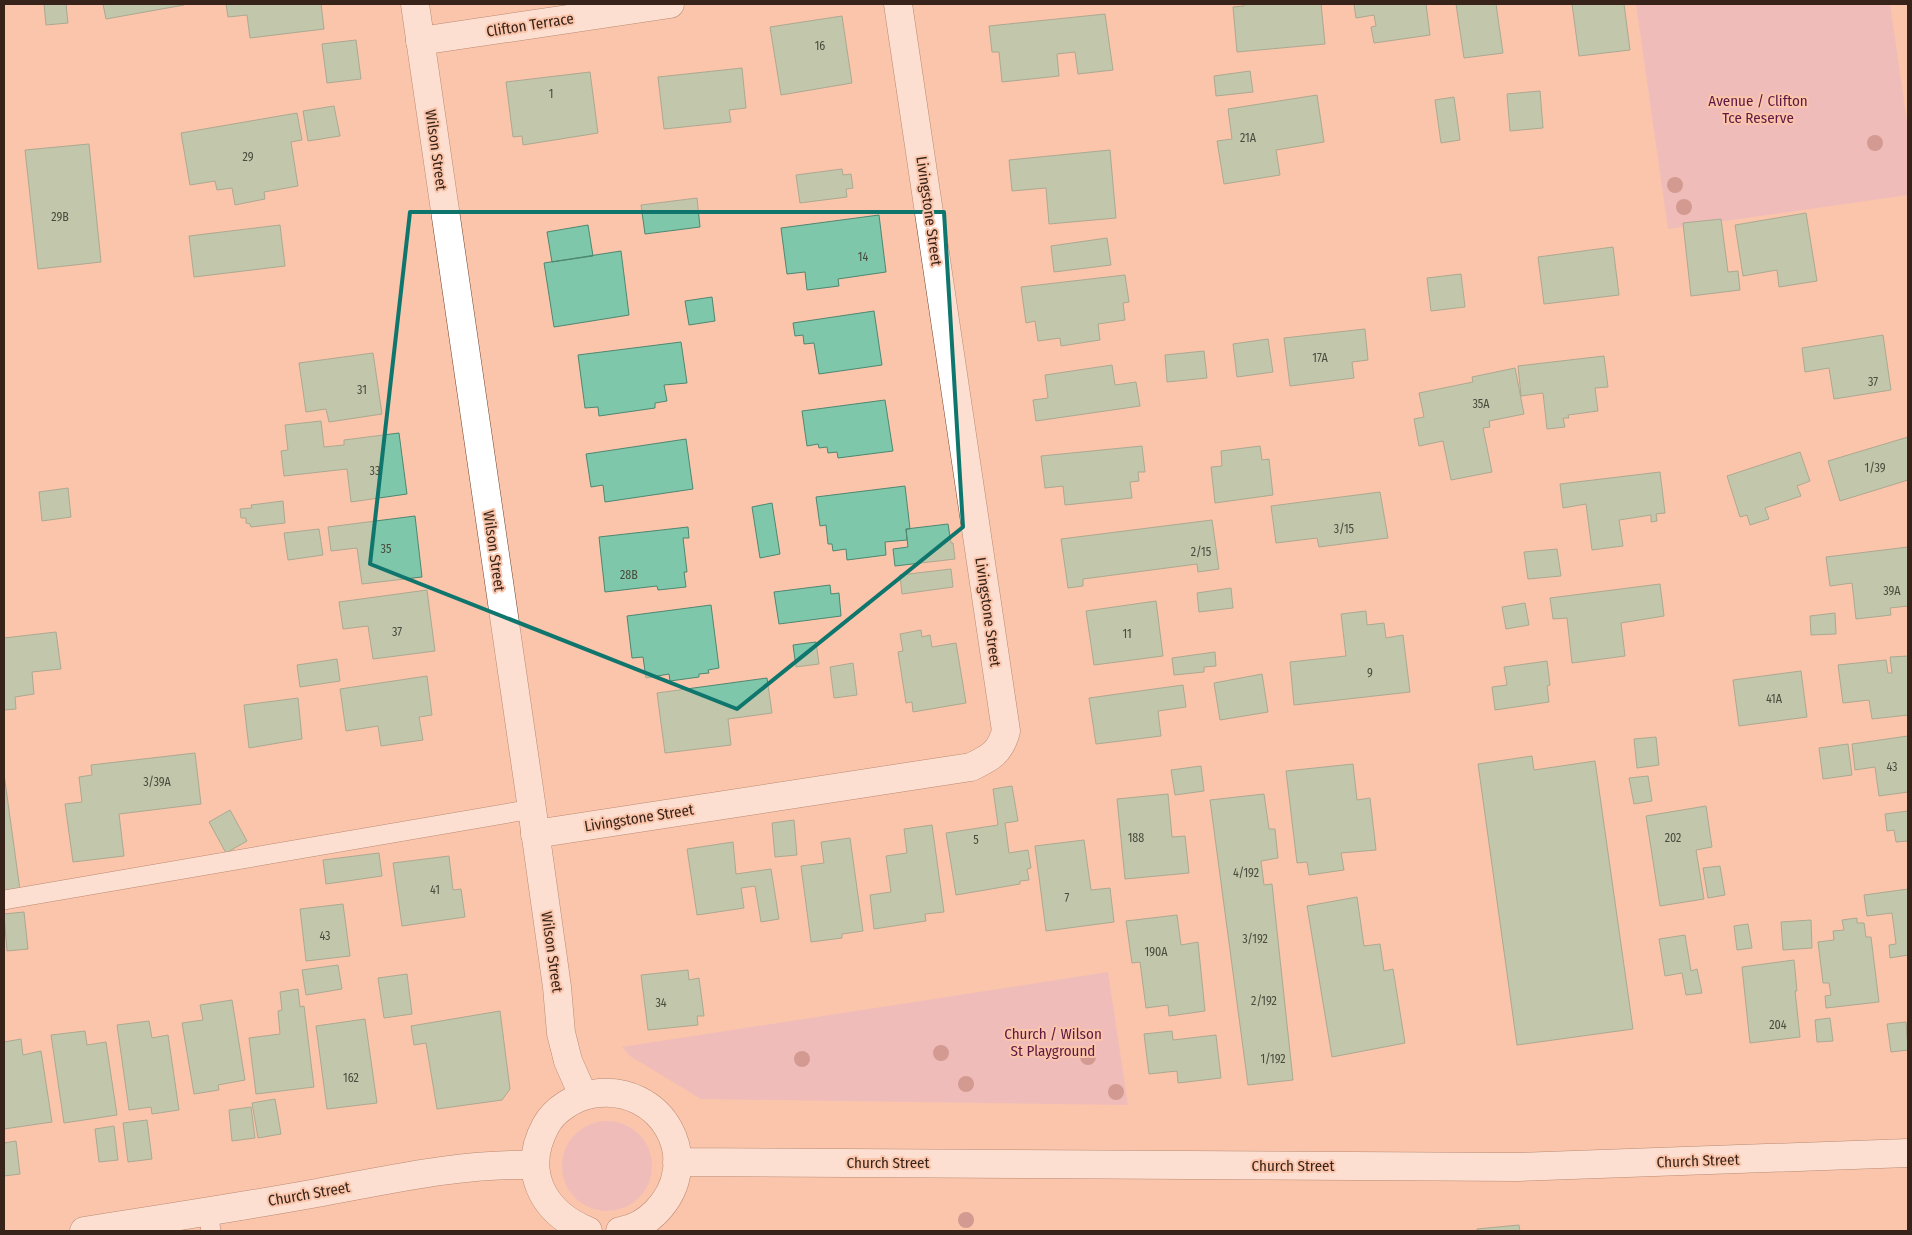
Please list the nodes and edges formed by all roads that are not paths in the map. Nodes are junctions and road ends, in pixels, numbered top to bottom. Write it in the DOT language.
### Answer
graph roads {
  1 [pos="414,4"];
  2 [pos="670,4"];
  3 [pos="898,4"];
  4 [pos="420,41"];
  5 [pos="533,822"];
  6 [pos="4,900"];
  7 [pos="582,1095"];
  8 [pos="1908,1153"];
  9 [pos="678,1162"];
  10 [pos="535,1165"];
  11 [pos="209,1221"];
  12 [pos="84,1231"];
  13 [pos="588,1231"];
  14 [pos="620,1231"];
  1 -- 4 [label="street, Wilson Street"];
  2 -- 4 [label="street, Clifton Terrace"];
  3 -- 5 [label="street, Livingstone Street"];
  4 -- 5 [label="street, Wilson Street"];
  5 -- 6 [label="lane"];
  5 -- 7 [label="street, Wilson Street"];
  7 -- 9 [label="street"];
  7 -- 10 [label="street"];
  8 -- 9 [label="street, Church Street"];
  9 -- 14 [label="street"];
  10 -- 11 [label="street, Church Street"];
  10 -- 13 [label="street"];
  11 -- 12 [label="street, Church Street"];
}
